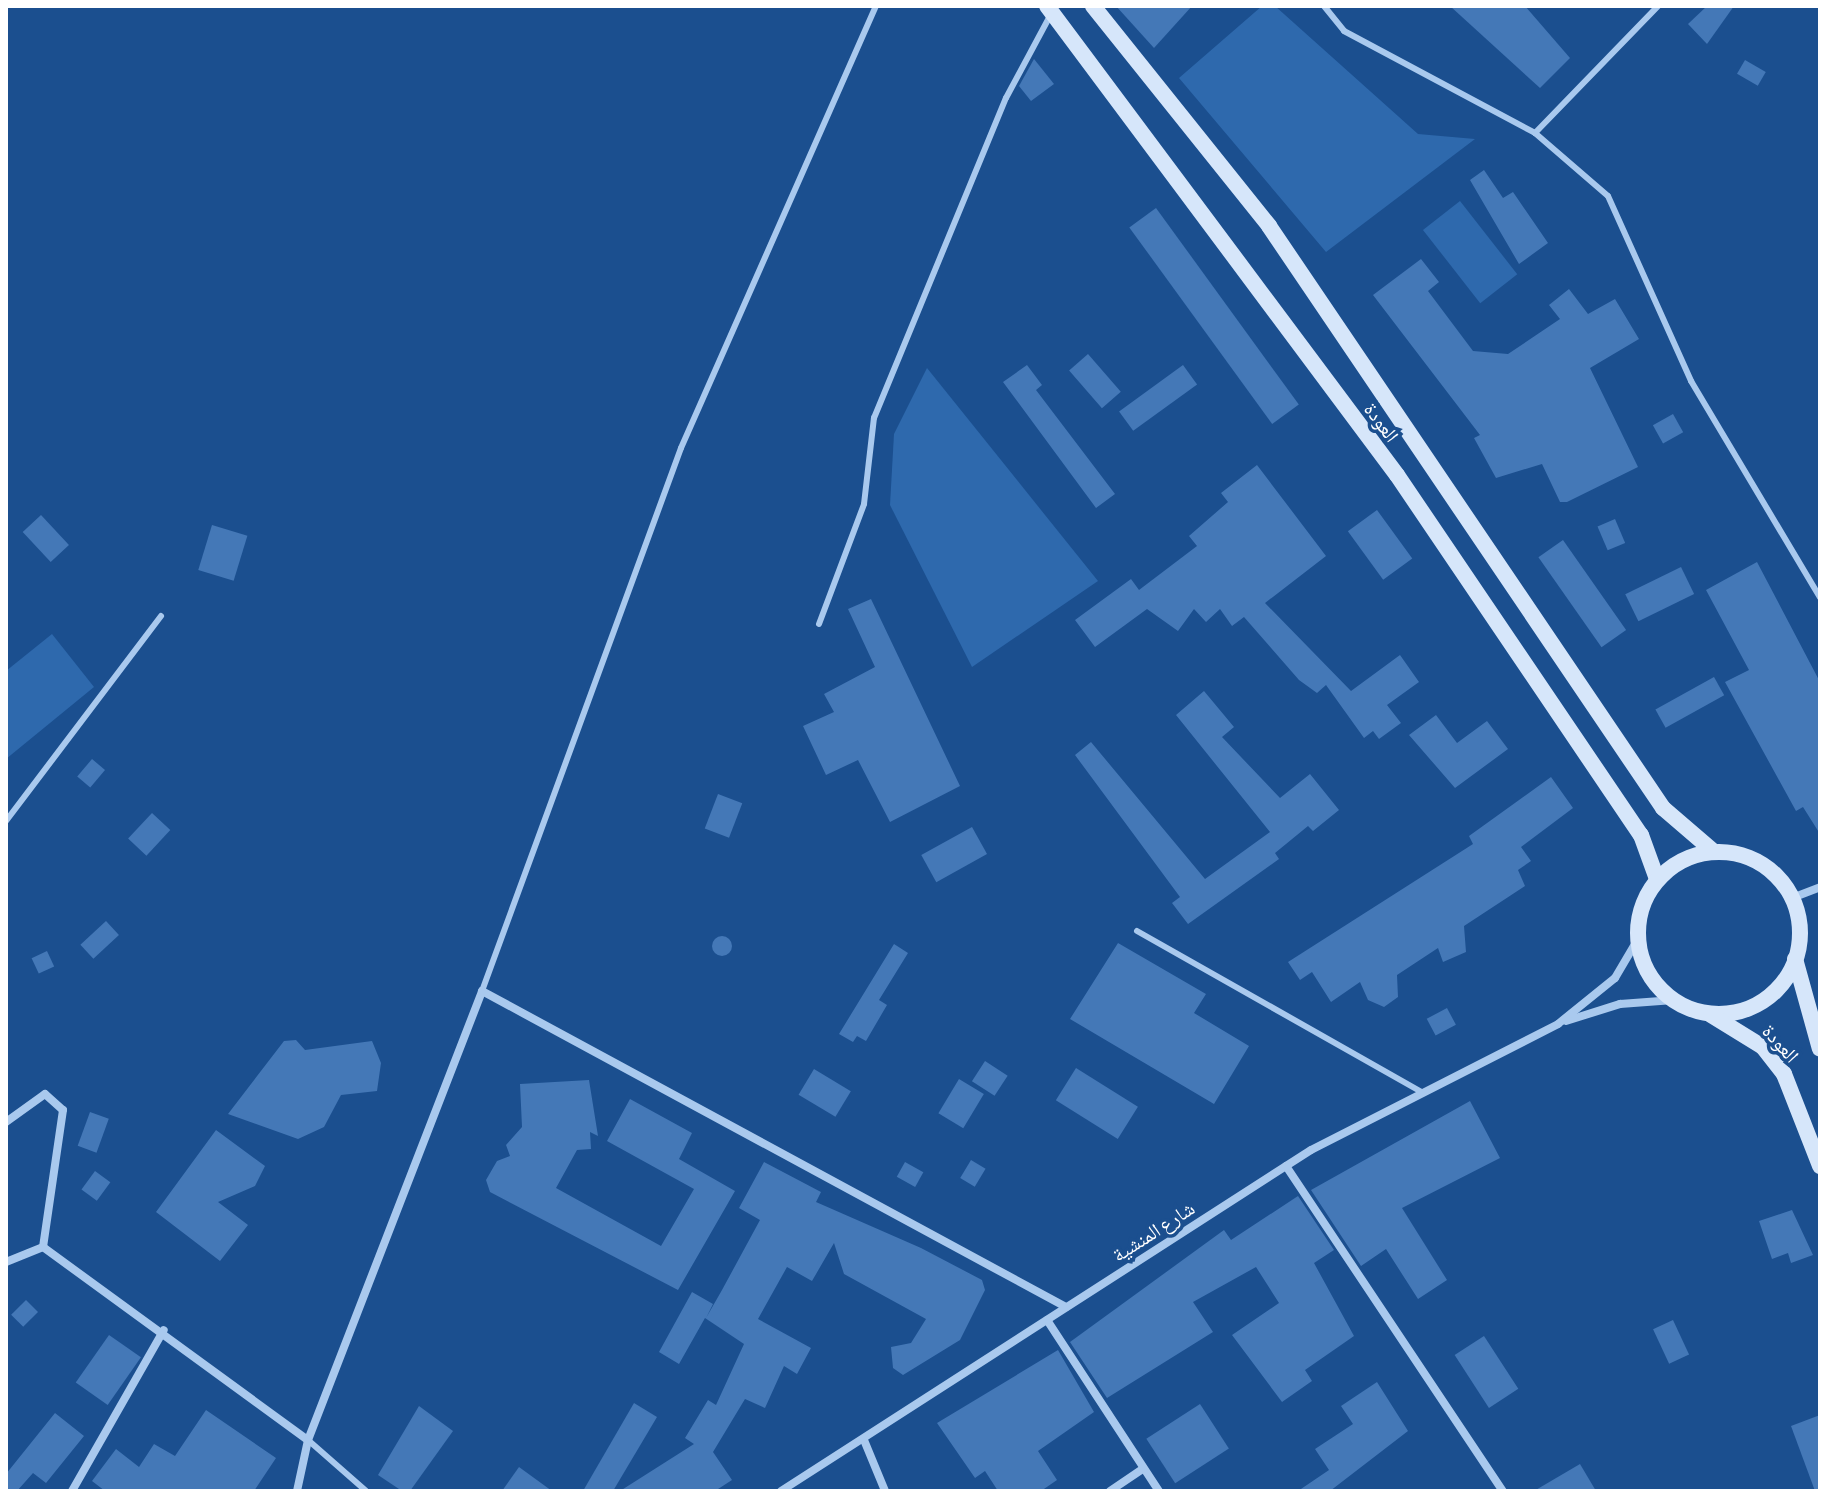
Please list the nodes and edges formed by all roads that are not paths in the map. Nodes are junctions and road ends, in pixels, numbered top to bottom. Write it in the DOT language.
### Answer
graph roads {
  1 [pos="876,6"];
  2 [pos="1093,6"];
  3 [pos="1324,6"];
  4 [pos="1658,6"];
  5 [pos="1049,9"];
  6 [pos="1535,133"];
  7 [pos="1820,597"];
  8 [pos="161,616"];
  9 [pos="819,624"];
  10 [pos="6,821"];
  11 [pos="1713,851"];
  12 [pos="1657,879"];
  13 [pos="1820,887"];
  14 [pos="1792,898"];
  15 [pos="1137,931"];
  16 [pos="1638,939"];
  17 [pos="1795,958"];
  18 [pos="482,991"];
  19 [pos="1674,1000"];
  20 [pos="1706,1013"];
  21 [pos="1558,1024"];
  22 [pos="1820,1049"];
  23 [pos="1423,1093"];
  24 [pos="6,1122"];
  25 [pos="1286,1166"];
  26 [pos="1820,1166"];
  27 [pos="43,1247"];
  28 [pos="6,1262"];
  29 [pos="1066,1307"];
  30 [pos="1047,1320"];
  31 [pos="164,1330"];
  32 [pos="308,1440"];
  33 [pos="864,1440"];
  34 [pos="1143,1469"];
  35 [pos="72,1491"];
  36 [pos="297,1491"];
  37 [pos="366,1491"];
  38 [pos="781,1491"];
  39 [pos="885,1491"];
  40 [pos="1110,1491"];
  41 [pos="1159,1491"];
  42 [pos="1503,1491"];
  1 -- 18 [label="lane"];
  2 -- 11 [label="main road, العودة"];
  3 -- 6 [label="lane"];
  4 -- 6 [label="lane"];
  5 -- 9 [label="lane"];
  5 -- 12 [label="main road, العودة"];
  6 -- 7 [label="lane"];
  8 -- 10 [label="lane"];
  11 -- 12 [label="main road"];
  11 -- 14 [label="main road"];
  12 -- 16 [label="main road"];
  13 -- 14 [label="street"];
  14 -- 17 [label="main road"];
  15 -- 23 [label="lane"];
  16 -- 19 [label="main road"];
  16 -- 21 [label="street, شارع المنشية"];
  17 -- 20 [label="main road"];
  17 -- 22 [label="main road, العودة"];
  18 -- 29 [label="street"];
  18 -- 32 [label="street"];
  19 -- 20 [label="main road"];
  19 -- 21 [label="street, شارع المنشية"];
  20 -- 26 [label="main road, العودة"];
  21 -- 23 [label="street, شارع المنشية"];
  23 -- 25 [label="street, شارع المنشية"];
  24 -- 27 [label="street"];
  25 -- 29 [label="street, شارع المنشية"];
  25 -- 42 [label="street"];
  27 -- 28 [label="street"];
  27 -- 31 [label="street"];
  29 -- 30 [label="street, شارع المنشية"];
  30 -- 33 [label="street, شارع المنشية"];
  30 -- 34 [label="street"];
  31 -- 32 [label="street"];
  31 -- 35 [label="street"];
  32 -- 36 [label="street"];
  32 -- 37 [label="lane"];
  33 -- 38 [label="street, شارع المنشية"];
  33 -- 39 [label="street"];
  34 -- 40 [label="street"];
  34 -- 41 [label="street"];
}
